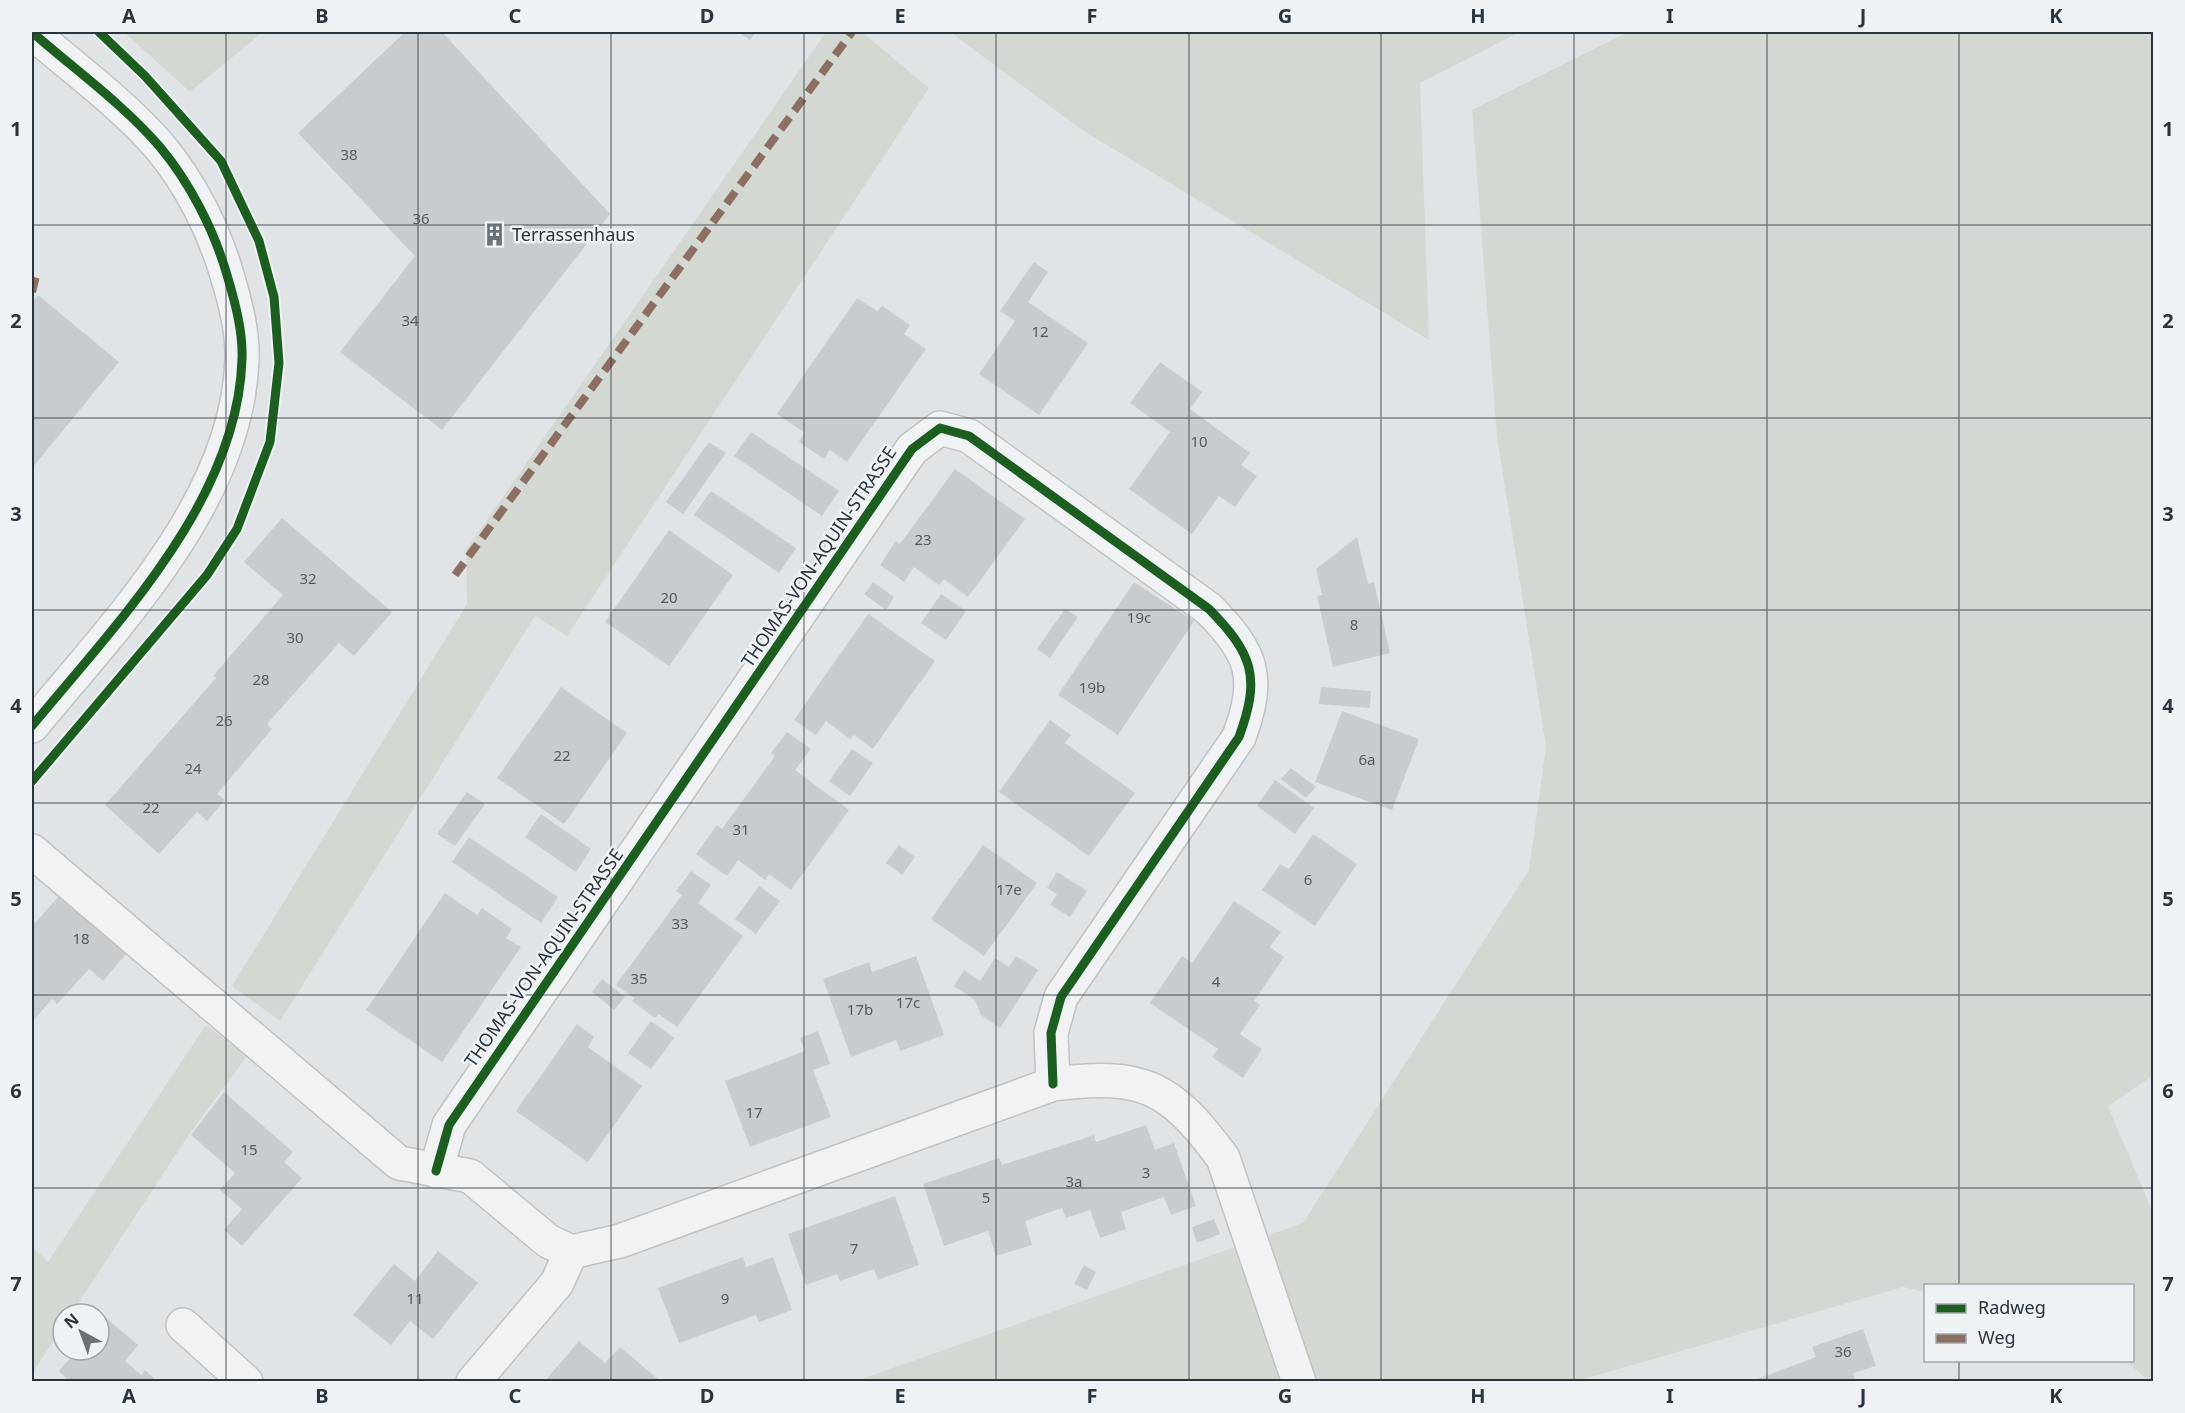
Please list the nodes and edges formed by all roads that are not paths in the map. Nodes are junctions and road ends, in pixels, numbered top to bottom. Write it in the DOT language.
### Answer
graph roads {
  1 [pos="32,32"];
  2 [pos="32,726"];
  3 [pos="32,851"];
  4 [pos="1053,1084"];
  5 [pos="436,1171"];
  6 [pos="572,1252"];
  7 [pos="183,1325"];
  8 [pos="246,1382"];
  9 [pos="473,1382"];
  10 [pos="1299,1382"];
  1 -- 2 [label="street"];
  3 -- 5 [label="street"];
  4 -- 5 [label="street, THOMAS-VON-AQUIN-STRASSE"];
  4 -- 6 [label="street"];
  4 -- 10 [label="street"];
  5 -- 6 [label="street"];
  6 -- 9 [label="street"];
  7 -- 8 [label="street"];
}
